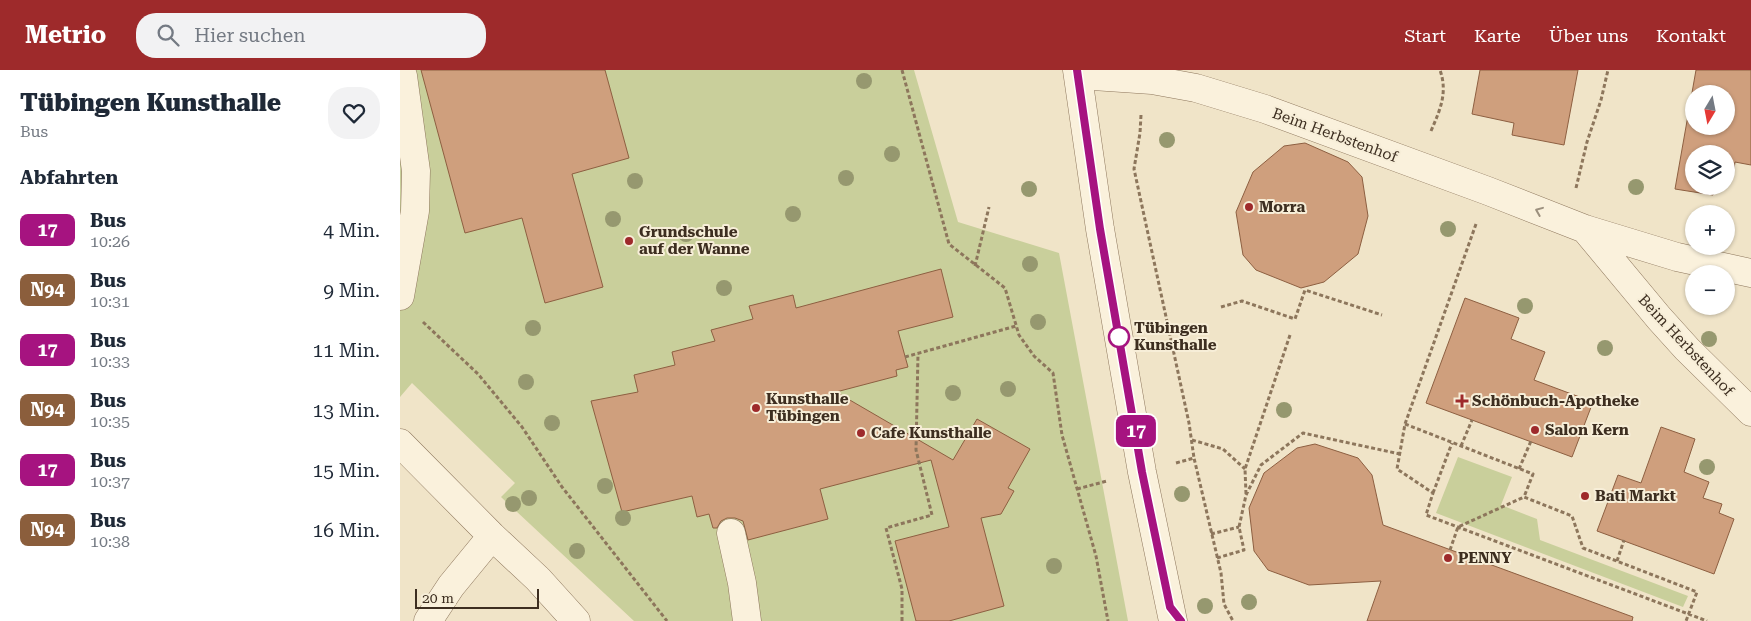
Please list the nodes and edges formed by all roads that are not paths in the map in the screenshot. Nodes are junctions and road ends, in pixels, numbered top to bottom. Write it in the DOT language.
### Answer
graph roads {
  1 [pos="1077,72"];
  2 [pos="403,76"];
  3 [pos="1576,226"];
  4 [pos="1751,273"];
  5 [pos="400,296"];
  6 [pos="1751,412"];
  7 [pos="400,443"];
  8 [pos="731,533"];
  9 [pos="492,536"];
  10 [pos="1174,616"];
  11 [pos="428,621"];
  12 [pos="576,621"];
  13 [pos="747,621"];
  3 -- 1 [label="street, Beim Herbstenhof, one-way"];
  1 -- 10 [label="street"];
  2 -- 5 [label="street"];
  3 -- 4 [label="street, Beim Herbstenhof"];
  3 -- 6 [label="street, Beim Herbstenhof"];
  7 -- 9 [label="street"];
  8 -- 13 [label="street"];
  9 -- 11 [label="street"];
  9 -- 12 [label="street"];
}
